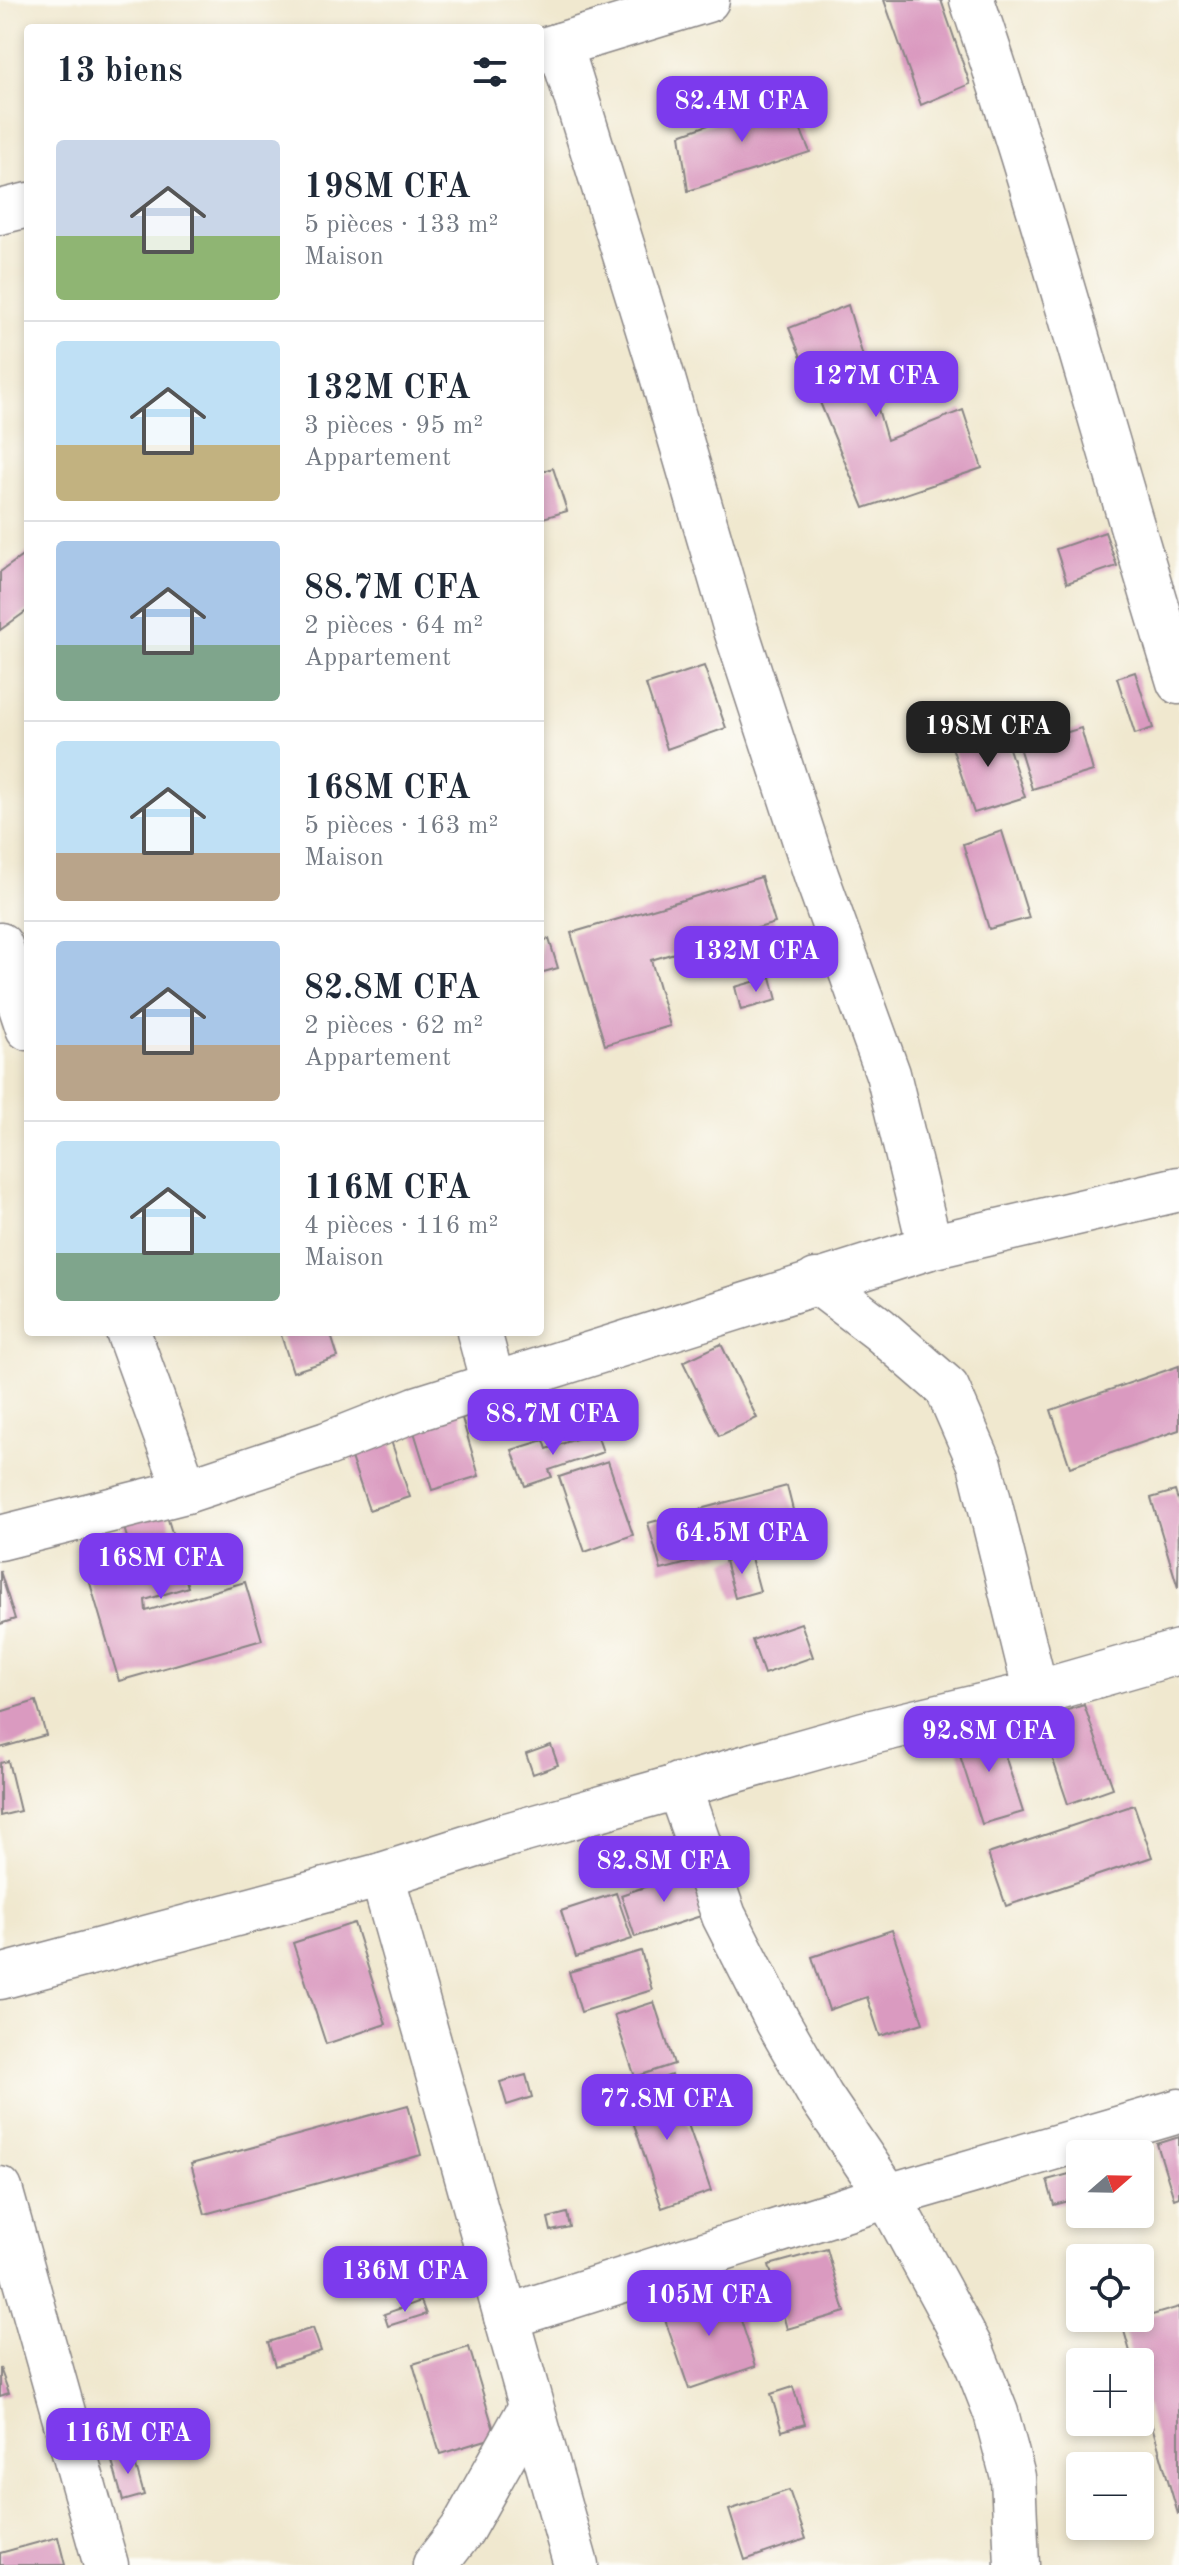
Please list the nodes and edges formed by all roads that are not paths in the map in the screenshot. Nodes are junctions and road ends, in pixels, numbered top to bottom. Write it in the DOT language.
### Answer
graph roads {
  1 [pos="707,0"];
  2 [pos="972,0"];
  3 [pos="550,48"];
  4 [pos="24,206"];
  5 [pos="0,212"];
  6 [pos="1179,682"];
  7 [pos="0,945"];
  8 [pos="24,1016"];
  9 [pos="1179,1189"];
  10 [pos="930,1247"];
  11 [pos="816,1281"];
  12 [pos="129,1336"];
  13 [pos="480,1336"];
  14 [pos="493,1384"];
  15 [pos="186,1491"];
  16 [pos="0,1538"];
  17 [pos="1179,1652"];
  18 [pos="1036,1693"];
  19 [pos="678,1785"];
  20 [pos="382,1875"];
  21 [pos="0,1977"];
  22 [pos="1179,2111"];
  23 [pos="0,2189"];
  24 [pos="888,2196"];
  25 [pos="506,2317"];
  26 [pos="531,2407"];
  27 [pos="106,2565"];
  28 [pos="435,2565"];
  29 [pos="576,2565"];
  30 [pos="1017,2565"];
  1 -- 3 [label="street"];
  2 -- 6 [label="street"];
  3 -- 10 [label="street"];
  4 -- 5 [label="street"];
  7 -- 8 [label="street"];
  9 -- 10 [label="street"];
  10 -- 11 [label="street"];
  11 -- 14 [label="street"];
  11 -- 18 [label="street"];
  12 -- 15 [label="street"];
  13 -- 14 [label="street"];
  14 -- 15 [label="street"];
  15 -- 16 [label="street"];
  17 -- 18 [label="street"];
  18 -- 19 [label="street"];
  19 -- 20 [label="street"];
  19 -- 24 [label="street"];
  20 -- 21 [label="street"];
  20 -- 25 [label="street"];
  22 -- 24 [label="street"];
  23 -- 27 [label="street"];
  24 -- 25 [label="street"];
  24 -- 30 [label="street"];
  25 -- 26 [label="street"];
  26 -- 28 [label="street"];
  26 -- 29 [label="street"];
}
